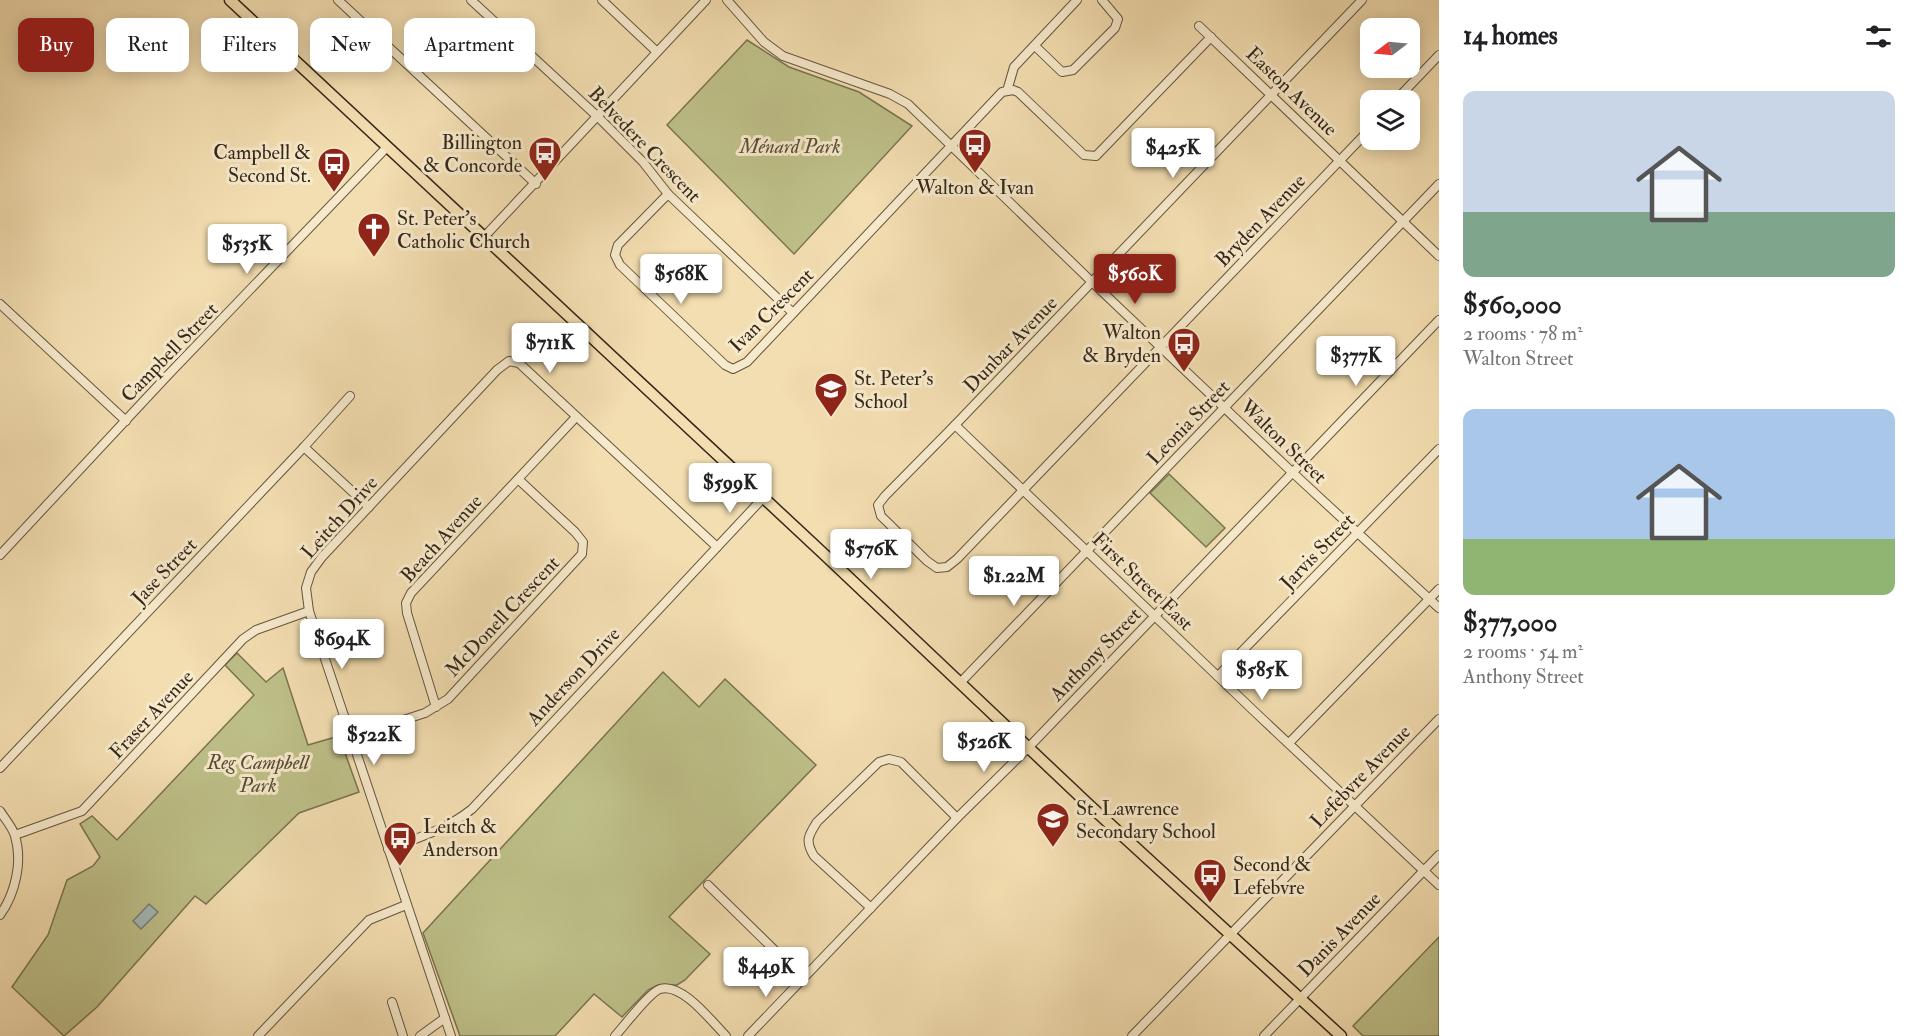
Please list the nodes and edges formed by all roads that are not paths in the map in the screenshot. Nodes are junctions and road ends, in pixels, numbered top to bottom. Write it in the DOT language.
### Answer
graph roads {
  1 [pos="230,0"];
  2 [pos="338,0"];
  3 [pos="471,0"];
  4 [pos="602,0"];
  5 [pos="706,0"];
  6 [pos="727,0"];
  7 [pos="1077,0"];
  8 [pos="1102,0"];
  9 [pos="1362,0"];
  10 [pos="1199,26"];
  11 [pos="1211,37"];
  12 [pos="1035,46"];
  13 [pos="657,52"];
  14 [pos="1439,55"];
  15 [pos="1406,90"];
  16 [pos="1007,91"];
  17 [pos="1273,95"];
  18 [pos="598,117"];
  19 [pos="1360,140"];
  20 [pos="952,146"];
  21 [pos="387,147"];
  22 [pos="1340,161"];
  23 [pos="536,184"];
  24 [pos="1439,184"];
  25 [pos="668,194"];
  26 [pos="1403,221"];
  27 [pos="484,237"];
  28 [pos="1439,256"];
  29 [pos="1092,282"];
  30 [pos="0,304"];
  31 [pos="793,313"];
  32 [pos="1439,320"];
  33 [pos="1161,347"];
  34 [pos="350,396"];
  35 [pos="1225,407"];
  36 [pos="576,417"];
  37 [pos="126,421"];
  38 [pos="955,425"];
  39 [pos="304,447"];
  40 [pos="1439,449"];
  41 [pos="1293,473"];
  42 [pos="518,479"];
  43 [pos="1023,490"];
  44 [pos="763,498"];
  45 [pos="369,507"];
  46 [pos="1358,533"];
  47 [pos="717,547"];
  48 [pos="1087,550"];
  49 [pos="0,555"];
  50 [pos="1439,589"];
  51 [pos="1429,599"];
  52 [pos="1439,608"];
  53 [pos="309,611"];
  54 [pos="1155,615"];
  55 [pos="1218,676"];
  56 [pos="960,683"];
  57 [pos="436,707"];
  58 [pos="1439,719"];
  59 [pos="351,737"];
  60 [pos="1289,743"];
  61 [pos="1029,748"];
  62 [pos="0,768"];
  63 [pos="1354,805"];
  64 [pos="0,812"];
  65 [pos="957,818"];
  66 [pos="15,836"];
  67 [pos="388,849"];
  68 [pos="1439,855"];
  69 [pos="1424,870"];
  70 [pos="708,885"];
  71 [pos="1439,885"];
  72 [pos="406,905"];
  73 [pos="871,908"];
  74 [pos="0,915"];
  75 [pos="1231,935"];
  76 [pos="803,978"];
  77 [pos="1300,998"];
  78 [pos="392,1002"];
  79 [pos="445,1018"];
  80 [pos="258,1036"];
  81 [pos="403,1036"];
  82 [pos="420,1036"];
  83 [pos="451,1036"];
  84 [pos="615,1036"];
  85 [pos="726,1036"];
  86 [pos="748,1036"];
  87 [pos="1132,1036"];
  88 [pos="1264,1036"];
  89 [pos="1341,1036"];
  1 -- 21 [label="main road"];
  2 -- 23 [label="street"];
  3 -- 18 [label="street, Belvedere Crescent"];
  4 -- 13 [label="street"];
  5 -- 13 [label="street"];
  6 -- 20 [label="street, Walton Street"];
  7 -- 12 [label="street"];
  8 -- 12 [label="street"];
  9 -- 17 [label="street, Dunbar Avenue"];
  10 -- 11 [label="street, Easton Avenue"];
  11 -- 16 [label="street"];
  11 -- 17 [label="street, Easton Avenue"];
  12 -- 16 [label="street"];
  13 -- 18 [label="street"];
  14 -- 15 [label="street"];
  16 -- 20 [label="street, Ivan Crescent"];
  17 -- 22 [label="street, Easton Avenue"];
  17 -- 29 [label="street, Dunbar Avenue"];
  18 -- 23 [label="street"];
  18 -- 25 [label="street, Belvedere Crescent"];
  19 -- 22 [label="street, Bryden Avenue"];
  20 -- 29 [label="street, Walton Street"];
  20 -- 31 [label="street, Ivan Crescent"];
  21 -- 27 [label="main road"];
  21 -- 37 [label="street, Campbell Street"];
  22 -- 26 [label="street, Easton Avenue"];
  22 -- 33 [label="street, Bryden Avenue"];
  23 -- 27 [label="street"];
  24 -- 26 [label="street, Leonia Street"];
  25 -- 31 [label="street, Belvedere Crescent"];
  25 -- 31 [label="street, Ivan Crescent"];
  26 -- 28 [label="street, Easton Avenue"];
  26 -- 35 [label="street, Leonia Street"];
  27 -- 44 [label="main road"];
  29 -- 33 [label="street, Walton Street"];
  29 -- 38 [label="street, Dunbar Avenue"];
  30 -- 37 [label="street"];
  32 -- 41 [label="street, Anthony Street"];
  33 -- 35 [label="street, Walton Street"];
  33 -- 43 [label="street, Bryden Avenue"];
  34 -- 39 [label="street, Jase Street"];
  35 -- 41 [label="street, Walton Street"];
  35 -- 48 [label="street, Leonia Street"];
  36 -- 42 [label="street, Beach Avenue"];
  36 -- 45 [label="street, Leitch Drive"];
  36 -- 47 [label="street"];
  37 -- 49 [label="street, Campbell Street"];
  38 -- 43 [label="street, First Street East"];
  38 -- 43 [label="street, Dunbar Avenue"];
  39 -- 45 [label="street"];
  39 -- 62 [label="street, Jase Street"];
  40 -- 46 [label="street, Jarvis Street"];
  41 -- 46 [label="street, Walton Street"];
  41 -- 54 [label="street, Anthony Street"];
  42 -- 57 [label="street, Beach Avenue"];
  42 -- 57 [label="street, McDonell Crescent"];
  43 -- 48 [label="street, First Street East"];
  44 -- 47 [label="street, Anderson Drive"];
  44 -- 56 [label="main road"];
  45 -- 53 [label="street, Leitch Drive"];
  46 -- 51 [label="street, Walton Street"];
  46 -- 55 [label="street, Jarvis Street"];
  47 -- 67 [label="street, Anderson Drive"];
  48 -- 54 [label="street, First Street East"];
  48 -- 56 [label="street, Leonia Street"];
  50 -- 51 [label="street"];
  51 -- 52 [label="street, Walton Street"];
  51 -- 60 [label="street"];
  53 -- 59 [label="street, Leitch Drive"];
  53 -- 66 [label="street, Fraser Avenue"];
  54 -- 55 [label="street, First Street East"];
  54 -- 61 [label="street, Anthony Street"];
  55 -- 60 [label="street, First Street East"];
  56 -- 61 [label="main road"];
  57 -- 59 [label="street, McDonell Crescent"];
  58 -- 63 [label="street, Lefebvre Avenue"];
  59 -- 67 [label="street, Leitch Drive"];
  60 -- 63 [label="street, First Street East"];
  61 -- 65 [label="street, Anthony Street"];
  61 -- 75 [label="main road"];
  63 -- 69 [label="street, First Street East"];
  63 -- 75 [label="street, Lefebvre Avenue"];
  64 -- 66 [label="street"];
  65 -- 73 [label="street, Anthony Street"];
  65 -- 73 [label="street"];
  66 -- 74 [label="street"];
  67 -- 72 [label="street, Leitch Drive"];
  68 -- 69 [label="street, Danis Avenue"];
  69 -- 71 [label="street, First Street East"];
  69 -- 77 [label="street, Danis Avenue"];
  70 -- 76 [label="street"];
  72 -- 79 [label="street, Leitch Drive"];
  72 -- 80 [label="street"];
  73 -- 76 [label="street, Anthony Street"];
  75 -- 77 [label="main road"];
  75 -- 87 [label="street, Lefebvre Avenue"];
  76 -- 86 [label="street, Anthony Street"];
  77 -- 88 [label="street, Danis Avenue"];
  77 -- 89 [label="main road"];
  78 -- 81 [label="street"];
  79 -- 82 [label="street"];
  79 -- 83 [label="street, Leitch Drive"];
  84 -- 85 [label="street"];
}
